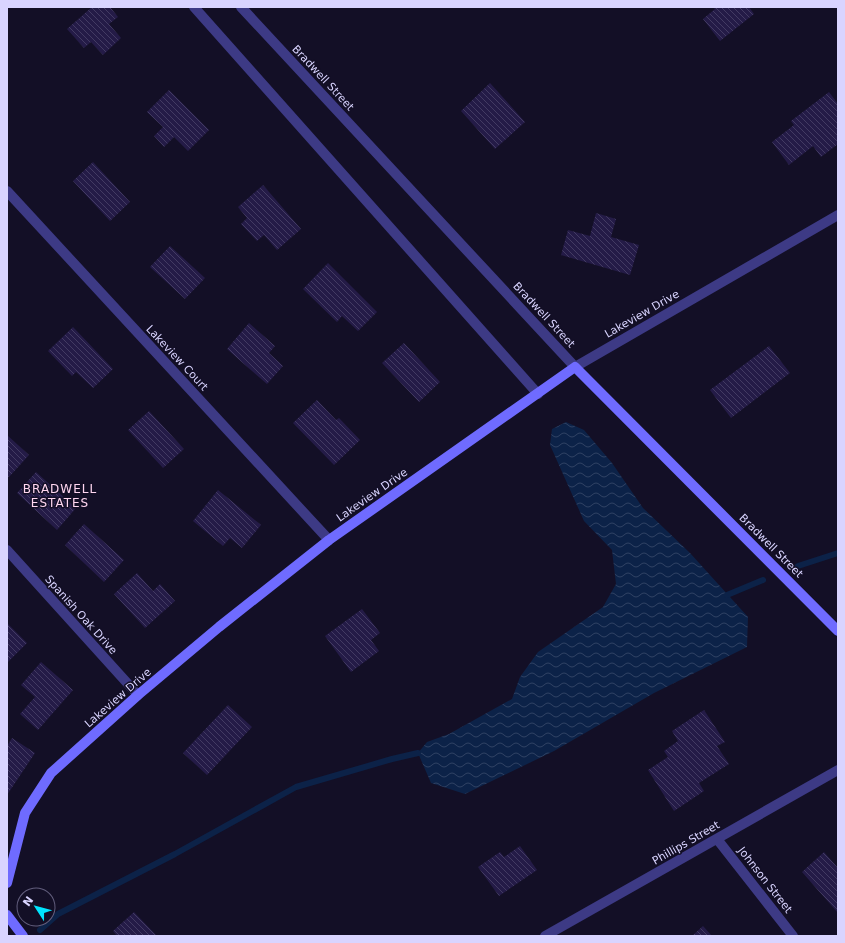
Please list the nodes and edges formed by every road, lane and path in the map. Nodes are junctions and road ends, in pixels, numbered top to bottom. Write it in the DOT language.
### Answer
graph roads {
  1 [pos="194,7"];
  2 [pos="241,7"];
  3 [pos="7,191"];
  4 [pos="838,215"];
  5 [pos="575,367"];
  6 [pos="538,394"];
  7 [pos="329,540"];
  8 [pos="7,550"];
  9 [pos="838,631"];
  10 [pos="138,695"];
  11 [pos="838,770"];
  12 [pos="717,839"];
  13 [pos="7,883"];
  14 [pos="7,914"];
  15 [pos="22,935"];
  16 [pos="545,936"];
  17 [pos="793,936"];
  1 -- 6 [label="street"];
  2 -- 5 [label="street, Bradwell Street"];
  3 -- 7 [label="street, Lakeview Court"];
  4 -- 5 [label="street, Lakeview Drive"];
  5 -- 6 [label="street, Lakeview Drive"];
  5 -- 9 [label="street, Bradwell Street"];
  6 -- 7 [label="street, Lakeview Drive"];
  7 -- 10 [label="street, Lakeview Drive"];
  8 -- 10 [label="street, Spanish Oak Drive"];
  10 -- 13 [label="street, Lakeview Drive"];
  11 -- 12 [label="street, Phillips Street"];
  12 -- 16 [label="street, Phillips Street"];
  12 -- 17 [label="street, Johnson Street"];
  14 -- 15 [label="street"];
}
